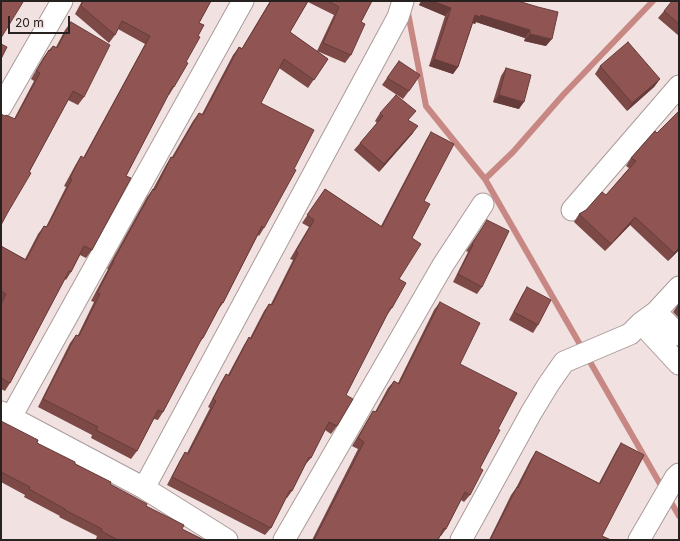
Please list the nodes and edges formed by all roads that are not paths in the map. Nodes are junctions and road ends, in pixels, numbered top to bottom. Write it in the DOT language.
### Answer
graph roads {
  1 [pos="62,1"];
  2 [pos="243,1"];
  3 [pos="401,9"];
  4 [pos="679,86"];
  5 [pos="1,107"];
  6 [pos="483,204"];
  7 [pos="572,210"];
  8 [pos="679,286"];
  9 [pos="642,323"];
  10 [pos="679,335"];
  11 [pos="679,364"];
  12 [pos="6,415"];
  13 [pos="677,476"];
  14 [pos="144,488"];
  15 [pos="227,540"];
  16 [pos="284,540"];
  17 [pos="461,540"];
  18 [pos="639,540"];
  1 -- 5 [label="street"];
  2 -- 12 [label="street"];
  3 -- 14 [label="street"];
  4 -- 7 [label="street"];
  6 -- 16 [label="street"];
  8 -- 9 [label="street"];
  9 -- 10 [label="street"];
  9 -- 11 [label="street"];
  9 -- 17 [label="street"];
  12 -- 14 [label="street"];
  13 -- 18 [label="street"];
  14 -- 15 [label="street"];
}
